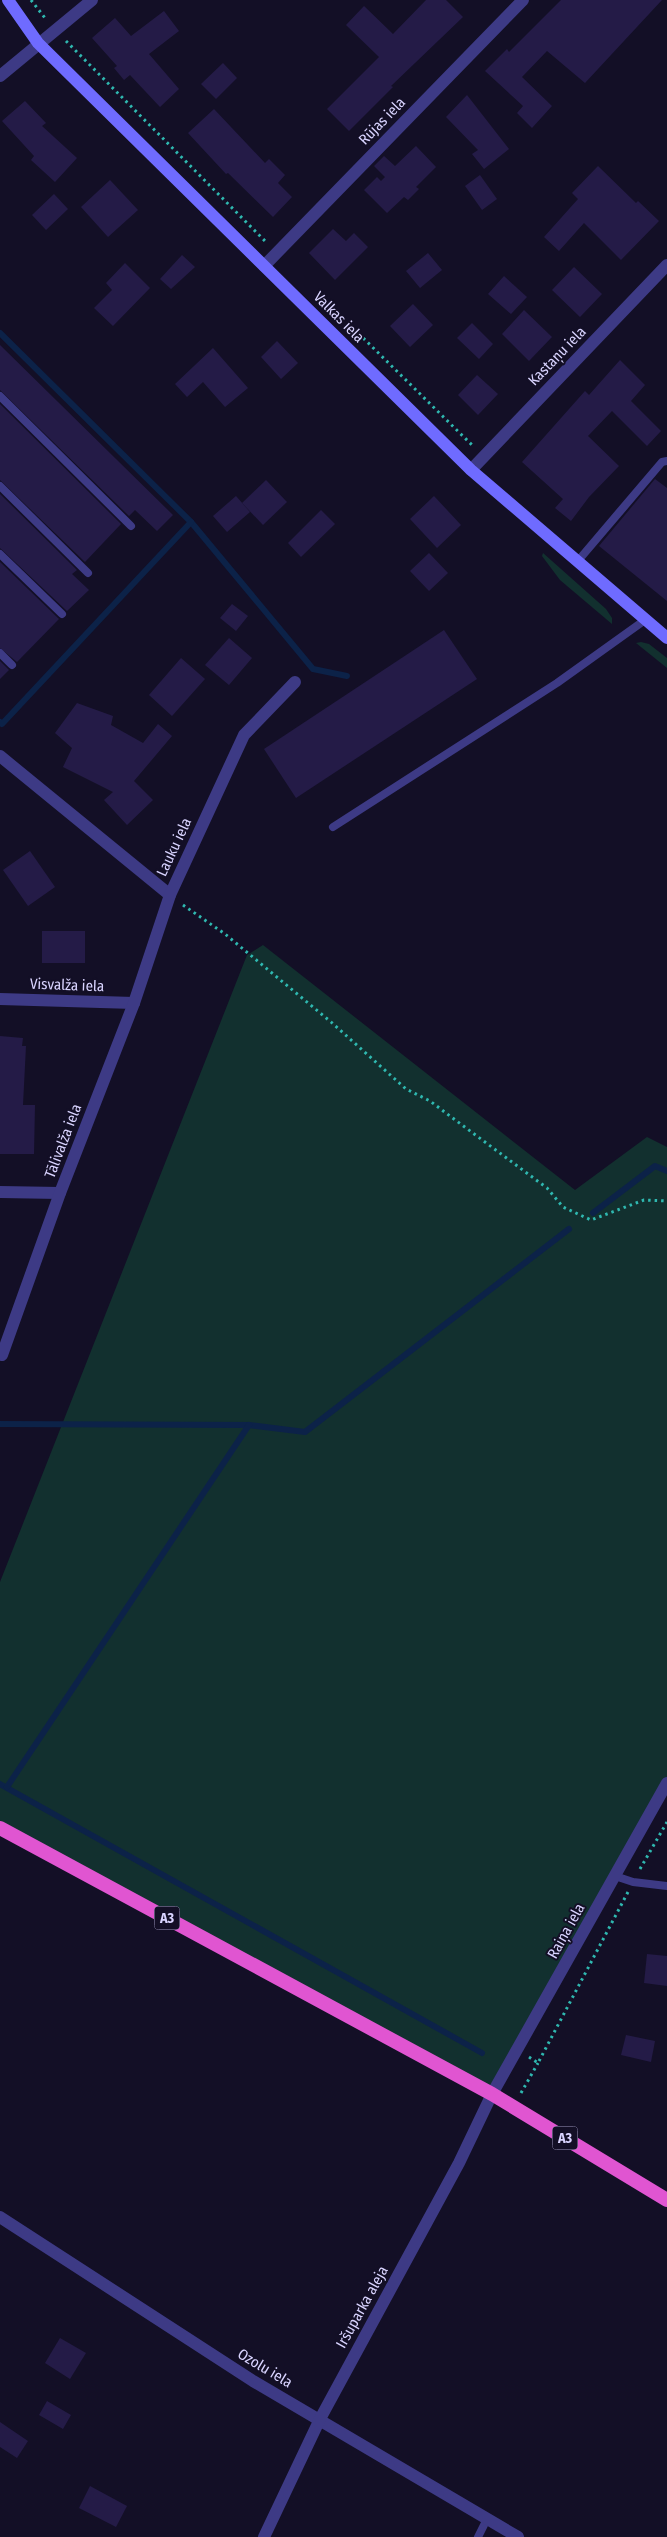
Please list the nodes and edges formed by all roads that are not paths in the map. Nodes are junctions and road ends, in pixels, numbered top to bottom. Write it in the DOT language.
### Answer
graph roads {
  1 [pos="8,0"];
  2 [pos="92,0"];
  3 [pos="523,0"];
  4 [pos="38,43"];
  5 [pos="0,76"];
  6 [pos="667,265"];
  7 [pos="264,266"];
  8 [pos="0,396"];
  9 [pos="667,461"];
  10 [pos="472,470"];
  11 [pos="0,486"];
  12 [pos="131,526"];
  13 [pos="0,554"];
  14 [pos="577,562"];
  15 [pos="88,573"];
  16 [pos="62,614"];
  17 [pos="646,620"];
  18 [pos="667,638"];
  19 [pos="0,653"];
  20 [pos="12,665"];
  21 [pos="295,682"];
  22 [pos="0,756"];
  23 [pos="333,826"];
  24 [pos="170,895"];
  25 [pos="0,999"];
  26 [pos="134,1003"];
  27 [pos="0,1192"];
  28 [pos="60,1193"];
  29 [pos="2,1355"];
  30 [pos="667,1784"];
  31 [pos="0,1828"];
  32 [pos="615,1876"];
  33 [pos="667,1886"];
  34 [pos="492,2094"];
  35 [pos="667,2200"];
  36 [pos="0,2217"];
  37 [pos="320,2419"];
  38 [pos="487,2519"];
  39 [pos="264,2537"];
  40 [pos="478,2537"];
  41 [pos="518,2537"];
  1 -- 4 [label="main road, Valkas iela"];
  2 -- 4 [label="street"];
  3 -- 7 [label="street, Rūjas iela"];
  4 -- 5 [label="street"];
  4 -- 7 [label="main road, Valkas iela"];
  6 -- 10 [label="street, Kastaņu iela"];
  7 -- 10 [label="main road, Valkas iela"];
  8 -- 12 [label="lane"];
  9 -- 14 [label="lane"];
  10 -- 14 [label="main road, Valkas iela"];
  11 -- 15 [label="lane"];
  13 -- 16 [label="lane"];
  14 -- 17 [label="main road, Valkas iela"];
  17 -- 18 [label="main road, Valkas iela"];
  17 -- 23 [label="lane"];
  19 -- 20 [label="lane"];
  21 -- 24 [label="street, Lauku iela"];
  22 -- 24 [label="street, Lauku iela"];
  24 -- 26 [label="street"];
  25 -- 26 [label="street, Visvalža iela"];
  26 -- 28 [label="street, Tālivalža iela"];
  27 -- 28 [label="street, Tālivalža iela"];
  28 -- 29 [label="street, Tālivalža iela"];
  30 -- 32 [label="street, Raiņa iela"];
  31 -- 34 [label="highway, A3"];
  32 -- 33 [label="lane"];
  32 -- 34 [label="street, Raiņa iela"];
  34 -- 35 [label="highway, A3"];
  34 -- 37 [label="street, Iršuparka aleja"];
  36 -- 37 [label="street, Ozolu iela"];
  37 -- 38 [label="street, Ozolu iela"];
  37 -- 39 [label="street, Iršuparka aleja"];
  38 -- 40 [label="lane"];
  38 -- 41 [label="street, Ozolu iela"];
}
